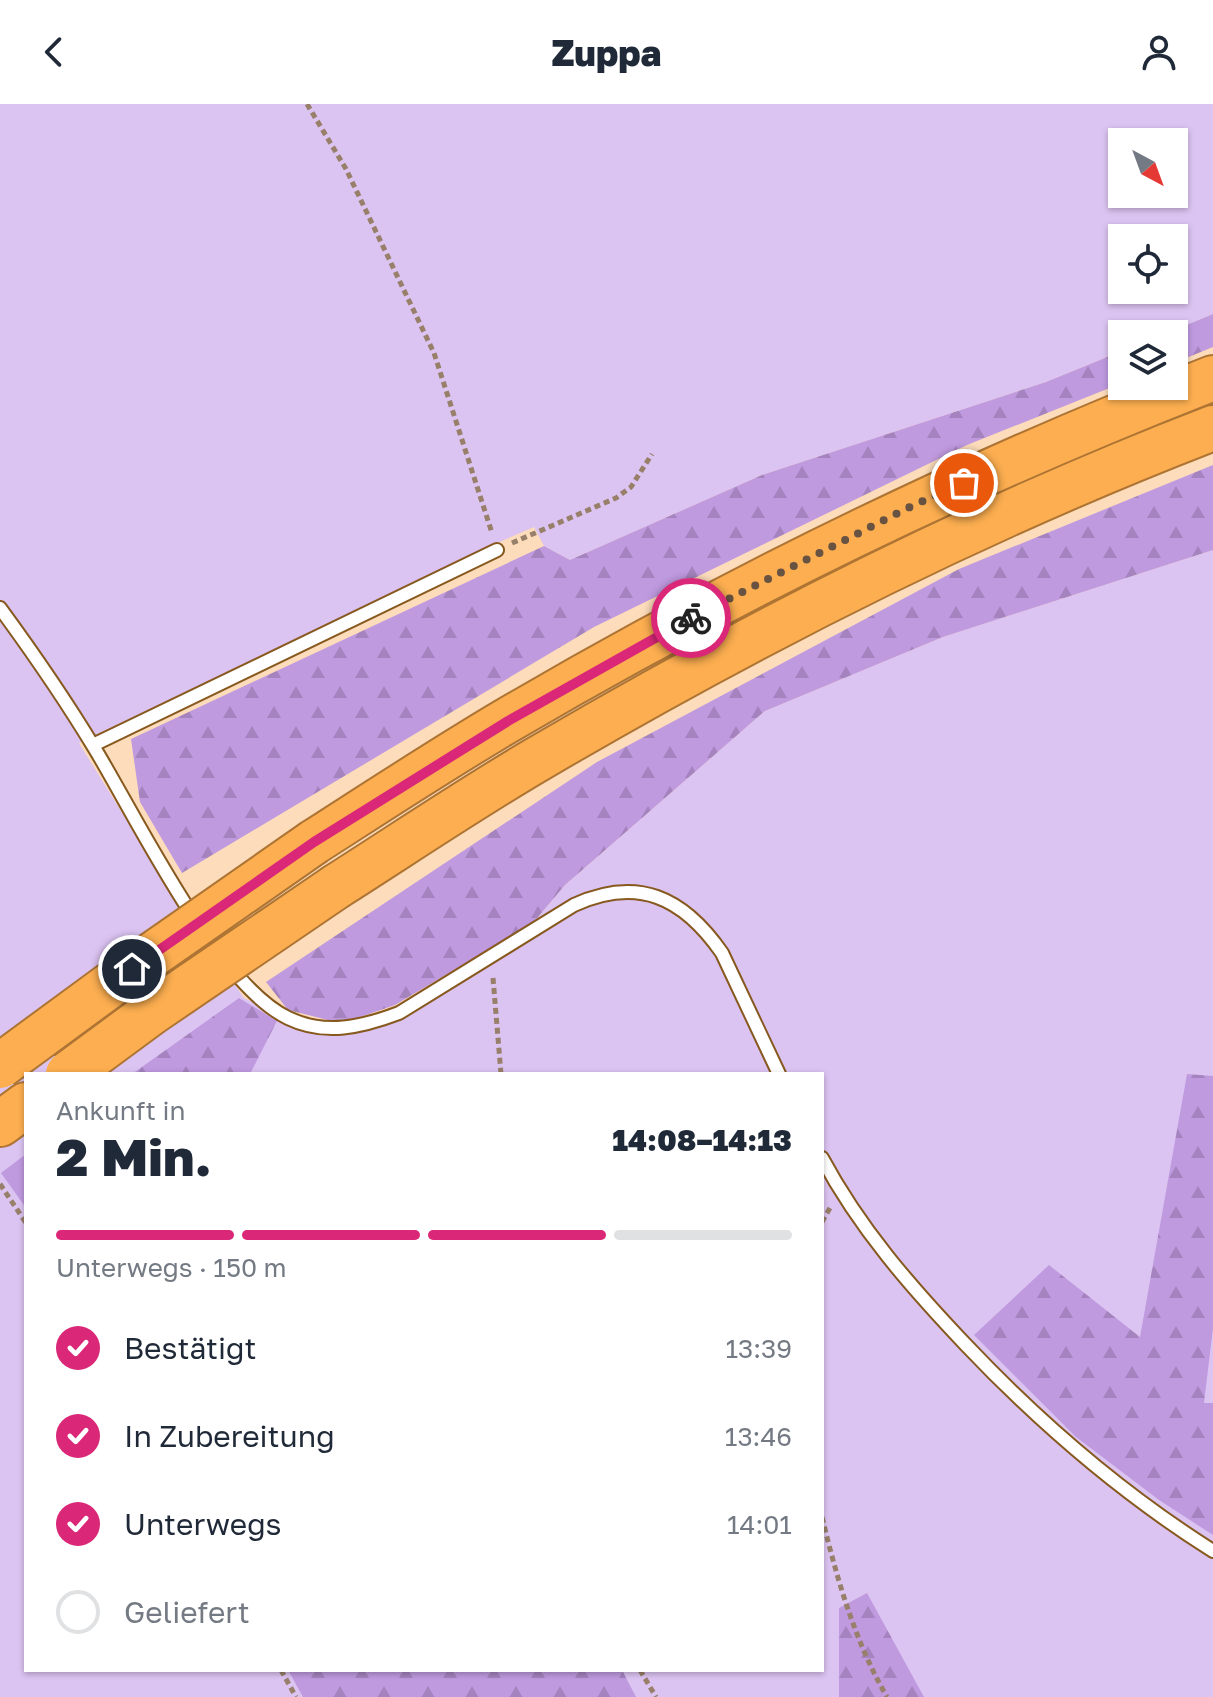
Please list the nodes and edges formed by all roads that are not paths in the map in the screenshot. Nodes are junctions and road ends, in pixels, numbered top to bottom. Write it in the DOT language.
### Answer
graph roads {
  1 [pos="1213,378"];
  2 [pos="1213,428"];
  3 [pos="497,550"];
  4 [pos="0,608"];
  5 [pos="93,745"];
  6 [pos="0,1066"];
  7 [pos="71,1072"];
  8 [pos="778,1072"];
  9 [pos="24,1106"];
  10 [pos="0,1124"];
  11 [pos="824,1161"];
  12 [pos="1213,1551"];
  1 -- 6 [label="highway, bridge"];
  2 -- 7 [label="highway, bridge"];
  3 -- 5 [label="lane"];
  4 -- 5 [label="lane"];
  5 -- 8 [label="lane"];
  9 -- 10 [label="highway"];
  11 -- 12 [label="lane"];
}
